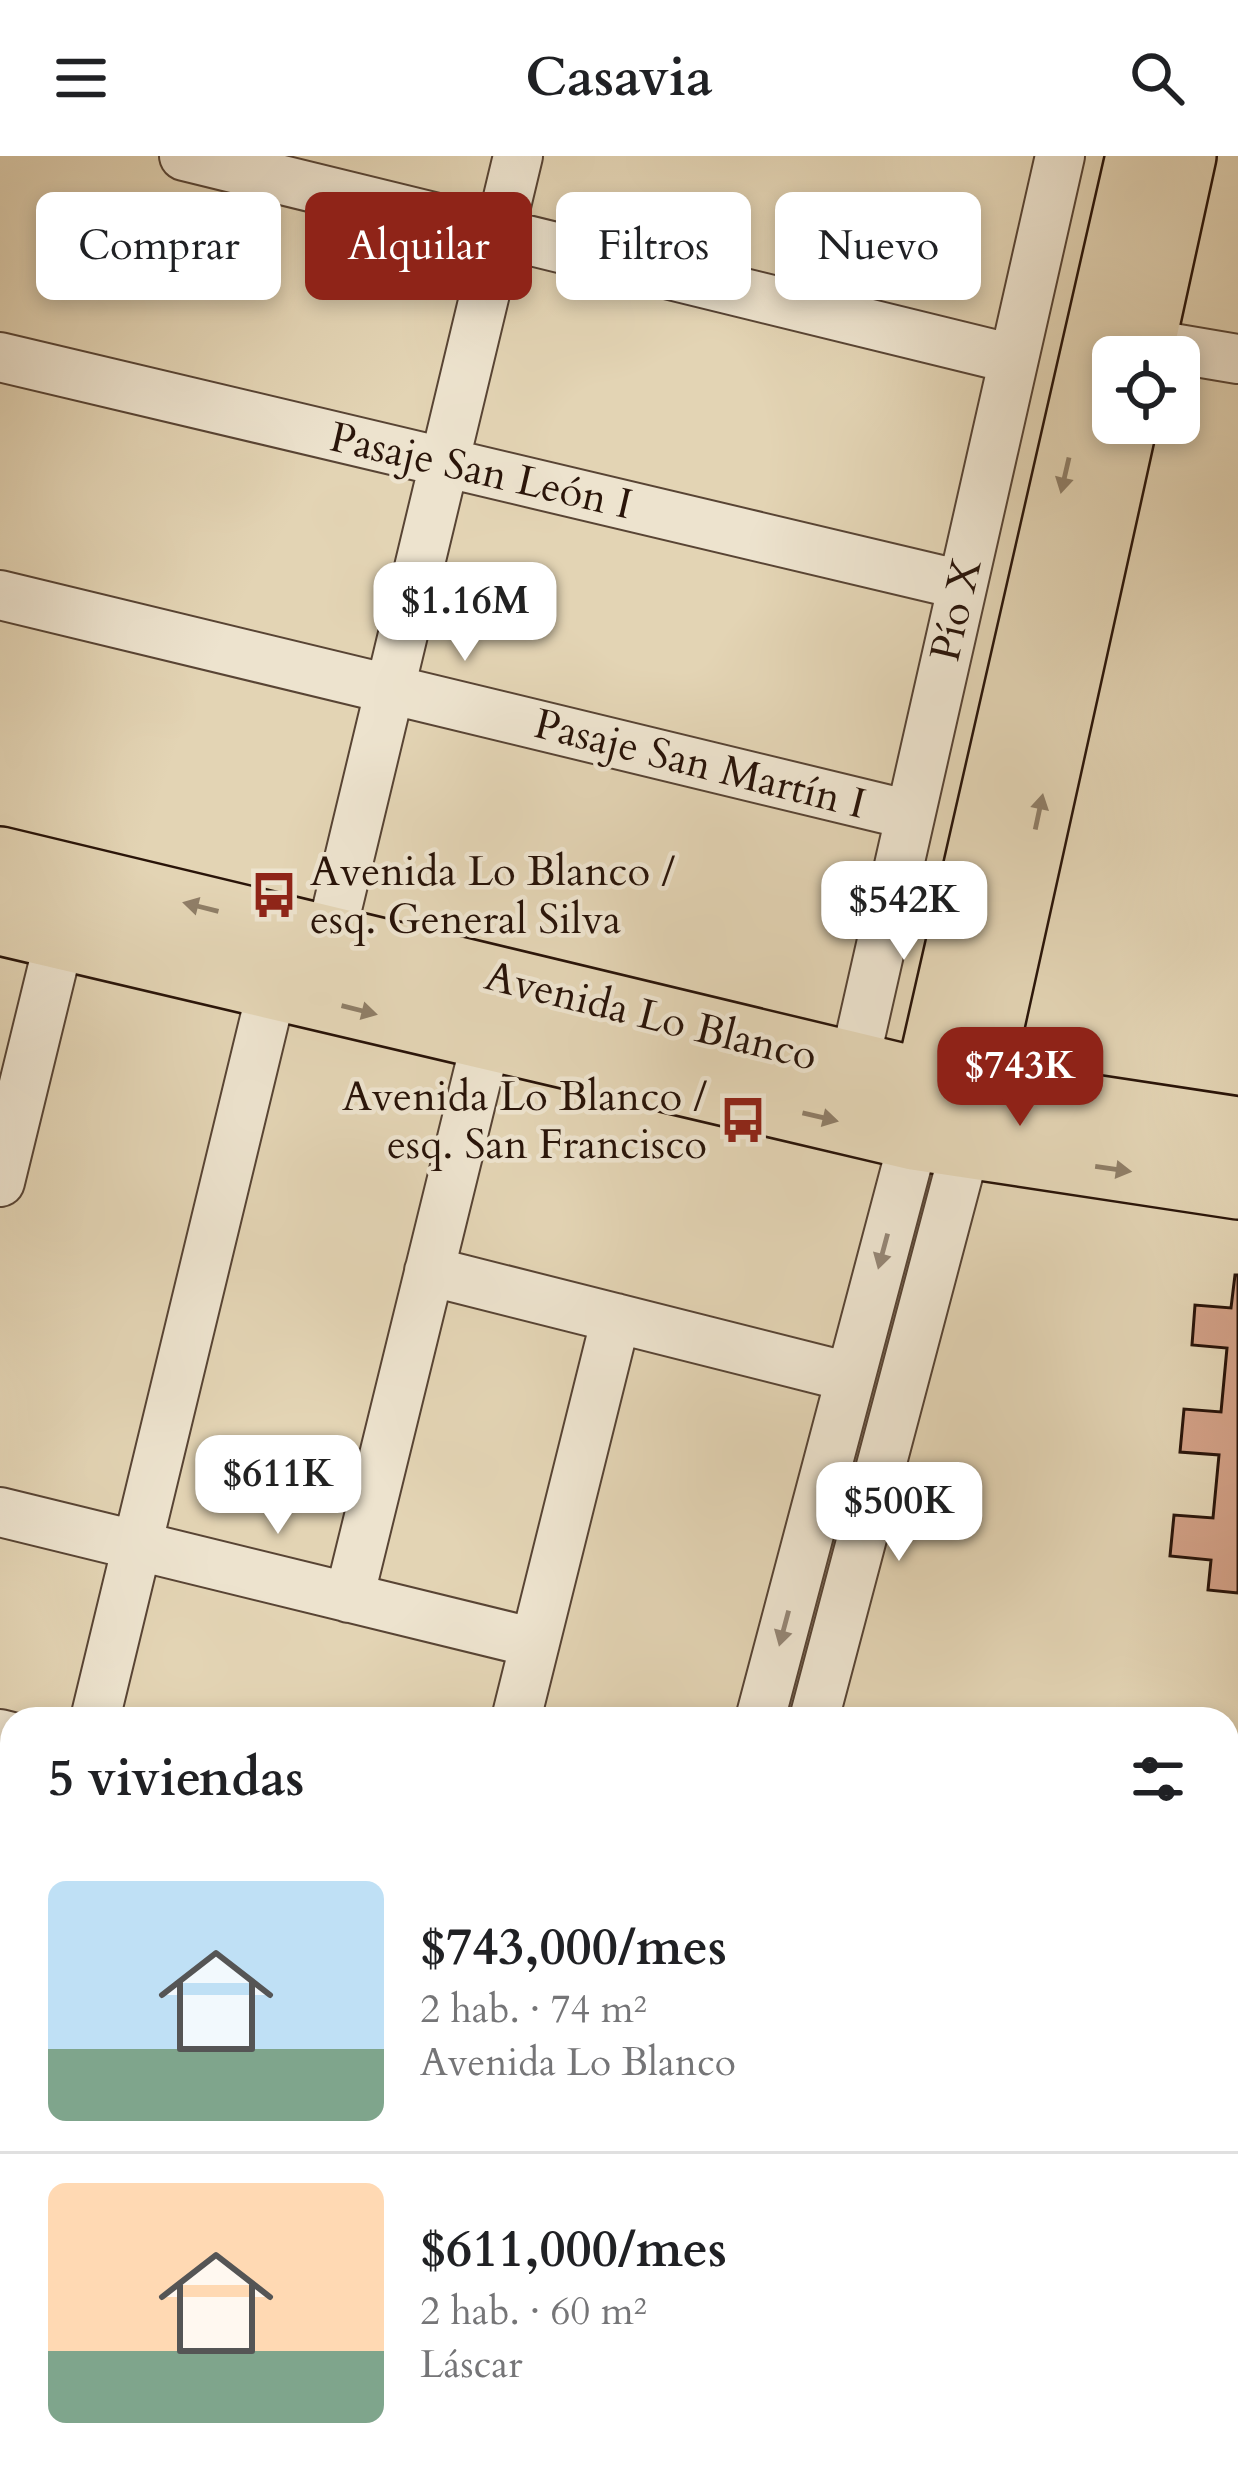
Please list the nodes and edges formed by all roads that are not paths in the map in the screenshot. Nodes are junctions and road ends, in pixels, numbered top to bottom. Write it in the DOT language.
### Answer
graph roads {
  1 [pos="184,156"];
  2 [pos="518,156"];
  3 [pos="1058,156"];
  4 [pos="1152,162"];
  5 [pos="334,192"];
  6 [pos="509,192"];
  7 [pos="532,240"];
  8 [pos="484,300"];
  9 [pos="1127,336"];
  10 [pos="1200,354"];
  11 [pos="0,357"];
  12 [pos="1013,359"];
  13 [pos="1238,359"];
  14 [pos="1103,444"];
  15 [pos="1120,444"];
  16 [pos="445,463"];
  17 [pos="962,585"];
  18 [pos="0,595"];
  19 [pos="390,689"];
  20 [pos="910,815"];
  21 [pos="0,859"];
  22 [pos="0,923"];
  23 [pos="60,938"];
  24 [pos="330,938"];
  25 [pos="272,989"];
  26 [pos="486,1041"];
  27 [pos="854,1064"];
  28 [pos="946,1115"];
  29 [pos="1238,1129"];
  30 [pos="1,1172"];
  31 [pos="1238,1187"];
  32 [pos="430,1271"];
  33 [pos="616,1318"];
  34 [pos="849,1377"];
  35 [pos="0,1512"];
  36 [pos="137,1546"];
  37 [pos="349,1598"];
  38 [pos="535,1643"];
  39 [pos="98,1707"];
  40 [pos="519,1707"];
  41 [pos="763,1707"];
  42 [pos="817,1707"];
  1 -- 5 [label="street"];
  2 -- 6 [label="street"];
  3 -- 4 [label="street"];
  3 -- 12 [label="street, Pío X"];
  4 -- 9 [label="main road"];
  7 -- 12 [label="street"];
  8 -- 16 [label="street"];
  10 -- 13 [label="street"];
  11 -- 16 [label="street, Pasaje San León I"];
  12 -- 17 [label="street, Pío X"];
  14 -- 28 [label="main road, one-way"];
  28 -- 15 [label="main road, one-way"];
  16 -- 17 [label="street, Pasaje San León I"];
  16 -- 19 [label="street"];
  17 -- 20 [label="street, Pío X"];
  18 -- 19 [label="street, Pasaje San Martín I"];
  19 -- 20 [label="street, Pasaje San Martín I"];
  19 -- 24 [label="street"];
  20 -- 27 [label="street, Pío X"];
  24 -- 21 [label="main road, Avenida Lo Blanco, one-way"];
  22 -- 23 [label="main road, Avenida Lo Blanco"];
  23 -- 25 [label="main road, Avenida Lo Blanco"];
  23 -- 30 [label="street"];
  24 -- 27 [label="main road, Avenida Lo Blanco"];
  25 -- 26 [label="main road, Avenida Lo Blanco, one-way"];
  25 -- 36 [label="street"];
  26 -- 28 [label="main road, Avenida Lo Blanco, one-way"];
  26 -- 32 [label="street"];
  27 -- 28 [label="main road, Avenida Lo Blanco"];
  28 -- 29 [label="main road, Avenida Lo Blanco"];
  28 -- 31 [label="main road, Avenida Lo Blanco, one-way"];
  28 -- 34 [label="street, one-way"];
  28 -- 42 [label="street"];
  32 -- 33 [label="street"];
  32 -- 37 [label="street"];
  33 -- 34 [label="street"];
  33 -- 38 [label="street"];
  34 -- 41 [label="street, one-way"];
  35 -- 36 [label="street"];
  36 -- 37 [label="street"];
  36 -- 39 [label="street"];
  37 -- 38 [label="street"];
  38 -- 40 [label="street"];
}
